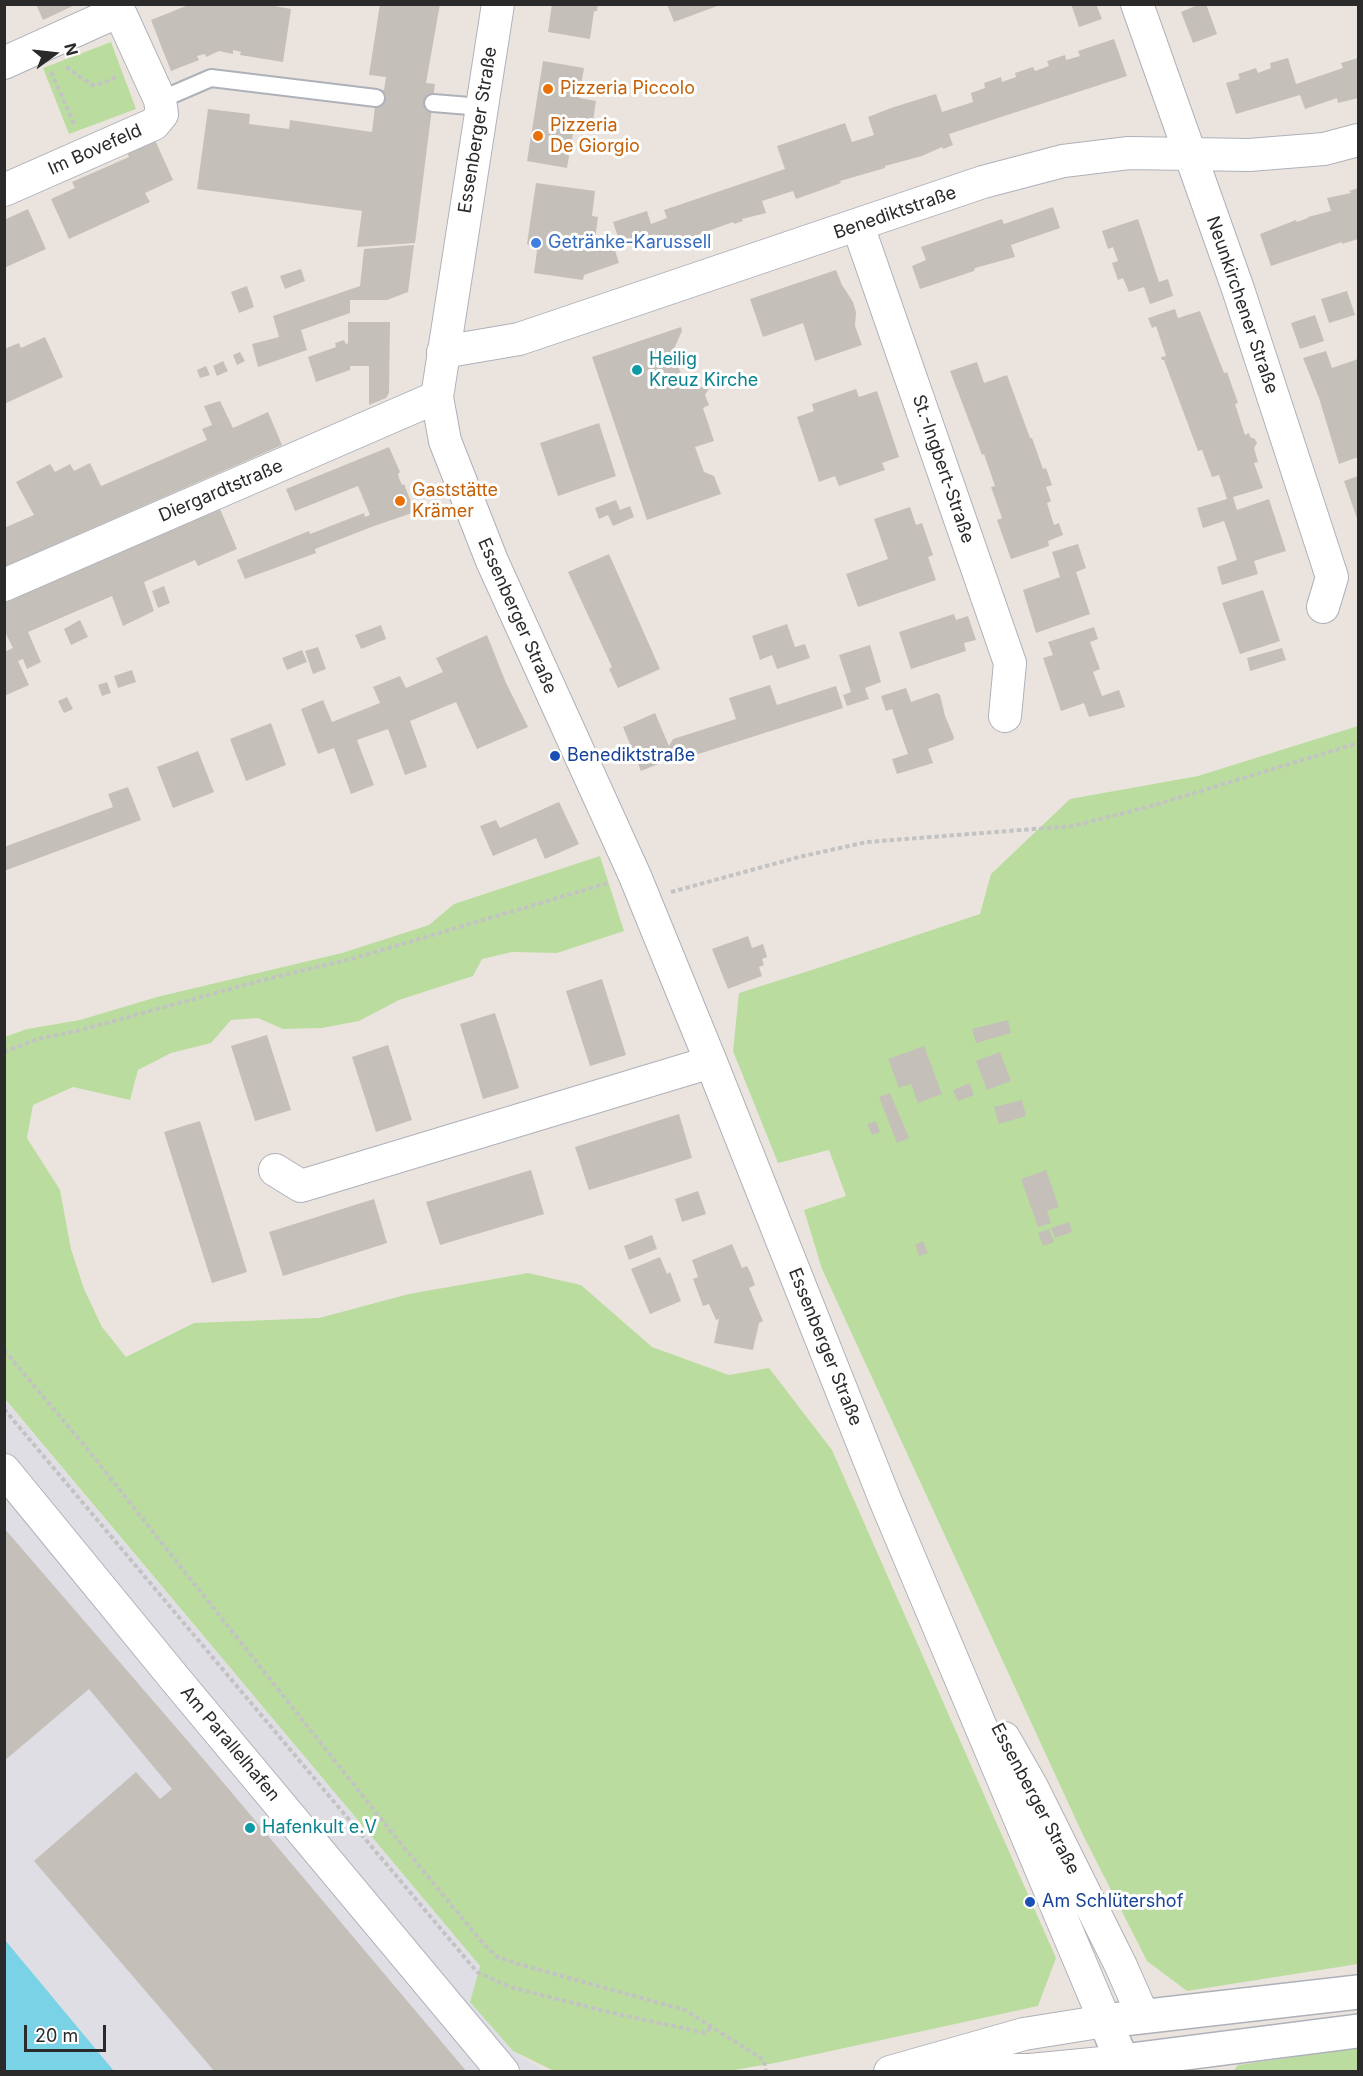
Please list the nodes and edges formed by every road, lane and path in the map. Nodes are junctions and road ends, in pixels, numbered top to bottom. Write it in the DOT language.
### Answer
graph roads {
  1 [pos="498,4"];
  2 [pos="1137,4"];
  3 [pos="118,8"];
  4 [pos="141,58"];
  5 [pos="46,59"];
  6 [pos="4,63"];
  7 [pos="376,98"];
  8 [pos="160,100"];
  9 [pos="433,103"];
  10 [pos="482,107"];
  11 [pos="1359,140"];
  12 [pos="87,154"];
  13 [pos="1191,156"];
  14 [pos="4,190"];
  15 [pos="858,226"];
  16 [pos="443,352"];
  17 [pos="436,397"];
  18 [pos="4,585"];
  19 [pos="1323,607"];
  20 [pos="1005,716"];
  21 [pos="1359,743"];
  22 [pos="640,887"];
  23 [pos="4,1052"];
  24 [pos="711,1062"];
  25 [pos="275,1170"];
  26 [pos="4,1350"];
  27 [pos="4,1409"];
  28 [pos="4,1470"];
  29 [pos="942,1631"];
  30 [pos="1359,1992"];
  31 [pos="1143,2016"];
  32 [pos="1106,2021"];
  33 [pos="711,2026"];
  34 [pos="1359,2031"];
  35 [pos="1160,2064"];
  36 [pos="1125,2066"];
  37 [pos="898,2070"];
  38 [pos="503,2072"];
  39 [pos="766,2072"];
  1 -- 10 [label="street, Essenberger Straße"];
  2 -- 13 [label="street, Neunkirchener Straße"];
  3 -- 4 [label="street"];
  3 -- 5 [label="street"];
  4 -- 5 [label="path"];
  4 -- 8 [label="street"];
  5 -- 6 [label="street"];
  5 -- 12 [label="path"];
  7 -- 8 [label="lane"];
  8 -- 12 [label="street, Im Bovefeld"];
  9 -- 10 [label="lane"];
  10 -- 16 [label="street, Essenberger Straße"];
  11 -- 13 [label="street, Benediktstraße"];
  12 -- 14 [label="street, Im Bovefeld"];
  13 -- 15 [label="street, Benediktstraße"];
  13 -- 19 [label="street, Neunkirchener Straße"];
  15 -- 16 [label="street, Benediktstraße"];
  15 -- 20 [label="street, St.-Ingbert-Straße"];
  16 -- 17 [label="street, Essenberger Straße"];
  17 -- 18 [label="street, Diergardtstraße"];
  17 -- 22 [label="street, Essenberger Straße"];
  21 -- 22 [label="path"];
  22 -- 23 [label="path"];
  22 -- 24 [label="street, Essenberger Straße"];
  24 -- 25 [label="street"];
  24 -- 29 [label="street, Essenberger Straße"];
  26 -- 33 [label="path"];
  27 -- 33 [label="path"];
  28 -- 38 [label="street, Am Parallelhafen"];
  29 -- 31 [label="street, Essenberger Straße"];
  29 -- 32 [label="street, Essenberger Straße"];
  30 -- 31 [label="street"];
  31 -- 32 [label="street"];
  31 -- 35 [label="street, Essenberger Straße"];
  32 -- 36 [label="street, Essenberger Straße"];
  32 -- 37 [label="street"];
  33 -- 39 [label="path"];
  34 -- 35 [label="street"];
  35 -- 36 [label="street"];
  36 -- 37 [label="street"];
}
